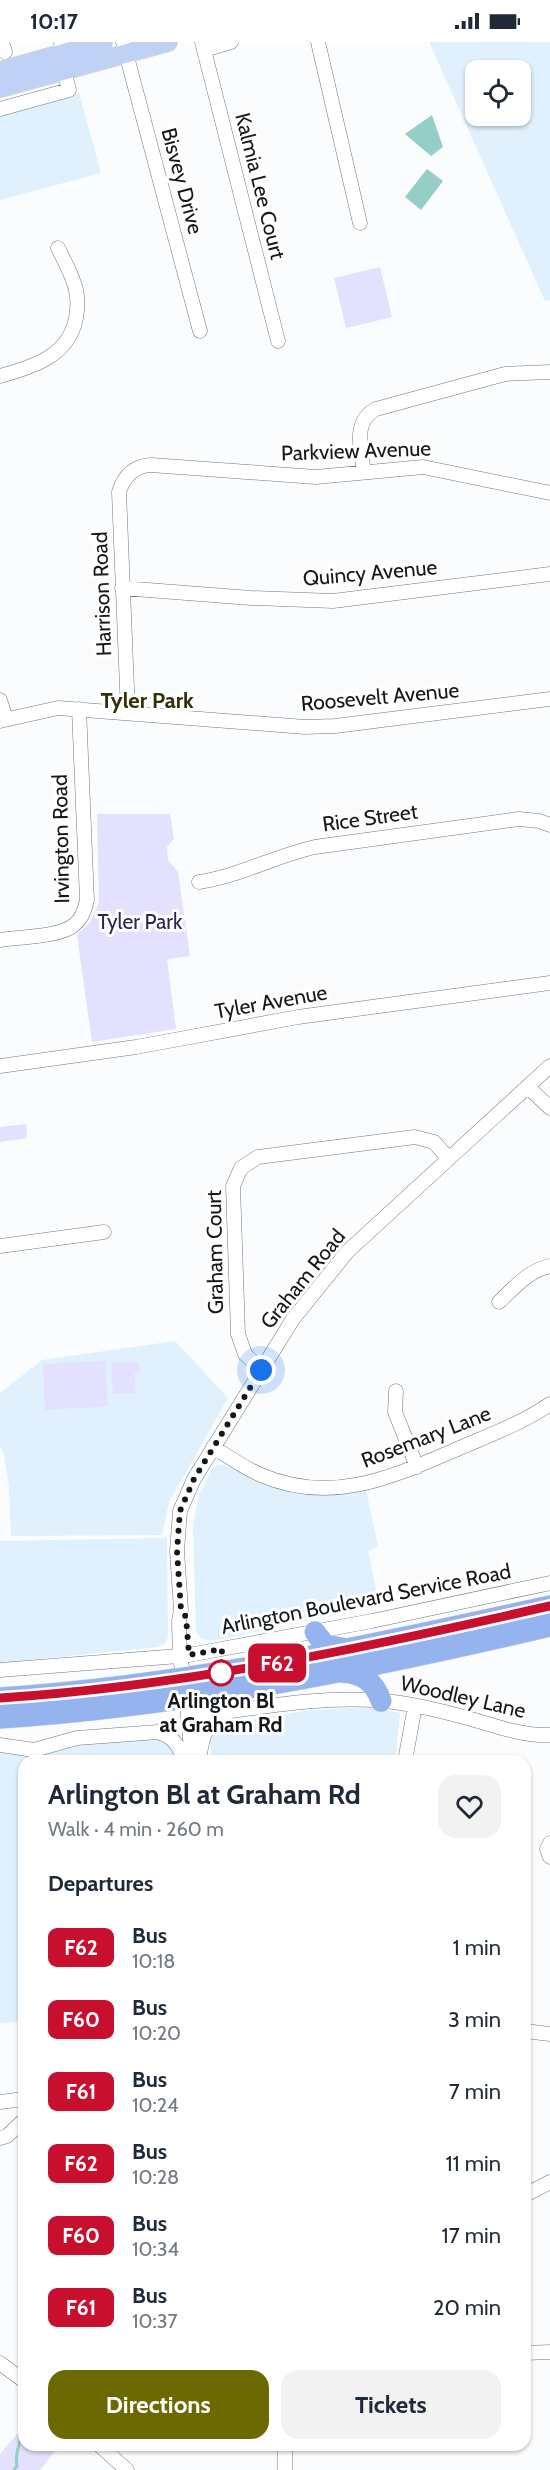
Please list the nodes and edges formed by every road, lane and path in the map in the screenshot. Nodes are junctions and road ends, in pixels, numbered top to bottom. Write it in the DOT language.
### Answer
graph roads {
  1 [pos="103,42"];
  2 [pos="168,42"];
  3 [pos="231,42"];
  4 [pos="318,42"];
  5 [pos="203,46"];
  6 [pos="124,48"];
  7 [pos="62,55"];
  8 [pos="0,71"];
  9 [pos="0,88"];
  10 [pos="0,109"];
  11 [pos="360,223"];
  12 [pos="58,248"];
  13 [pos="200,331"];
  14 [pos="278,341"];
  15 [pos="550,372"];
  16 [pos="0,376"];
  17 [pos="364,472"];
  18 [pos="127,475"];
  19 [pos="550,493"];
  20 [pos="550,574"];
  21 [pos="122,588"];
  22 [pos="550,699"];
  23 [pos="0,700"];
  24 [pos="79,709"];
  25 [pos="128,713"];
  26 [pos="3,720"];
  27 [pos="550,825"];
  28 [pos="198,882"];
  29 [pos="0,940"];
  30 [pos="550,983"];
  31 [pos="0,1065"];
  32 [pos="550,1066"];
  33 [pos="529,1088"];
  34 [pos="550,1108"];
  35 [pos="449,1159"];
  36 [pos="104,1232"];
  37 [pos="0,1246"];
  38 [pos="550,1266"];
  39 [pos="499,1302"];
  40 [pos="261,1370"];
  41 [pos="396,1391"];
  42 [pos="550,1404"];
  43 [pos="213,1447"];
  44 [pos="417,1467"];
  45 [pos="550,1583"];
  46 [pos="550,1606"];
  47 [pos="550,1626"];
  48 [pos="308,1634"];
  49 [pos="349,1649"];
  50 [pos="184,1655"];
  51 [pos="284,1662"];
  52 [pos="0,1670"];
  53 [pos="332,1672"];
  54 [pos="0,1698"];
  55 [pos="186,1698"];
  56 [pos="381,1701"];
  57 [pos="415,1706"];
  58 [pos="225,1713"];
  59 [pos="0,1718"];
  60 [pos="550,1735"];
  61 [pos="0,1745"];
  62 [pos="188,1755"];
  63 [pos="192,1755"];
  64 [pos="194,1755"];
  65 [pos="406,1755"];
  66 [pos="550,1843"];
  67 [pos="550,1857"];
  68 [pos="531,2032"];
  69 [pos="550,2034"];
  70 [pos="18,2100"];
  71 [pos="0,2102"];
  72 [pos="18,2126"];
  73 [pos="0,2138"];
  74 [pos="550,2182"];
  75 [pos="531,2192"];
  76 [pos="550,2352"];
  77 [pos="531,2353"];
  78 [pos="0,2363"];
  79 [pos="18,2376"];
  80 [pos="106,2451"];
  81 [pos="285,2451"];
  82 [pos="128,2470"];
  83 [pos="285,2470"];
  1 -- 7 [label="main road"];
  2 -- 6 [label="main road"];
  3 -- 5 [label="street"];
  4 -- 11 [label="street"];
  5 -- 14 [label="street, Kalmia Lee Court"];
  6 -- 7 [label="main road"];
  6 -- 13 [label="street, Bisvey Drive"];
  7 -- 8 [label="main road"];
  7 -- 9 [label="main road"];
  7 -- 10 [label="street"];
  12 -- 16 [label="street"];
  15 -- 17 [label="street"];
  17 -- 18 [label="street, Parkview Avenue"];
  17 -- 19 [label="street, Parkview Avenue"];
  18 -- 21 [label="street, Harrison Road"];
  20 -- 21 [label="street, Quincy Avenue"];
  21 -- 25 [label="street, Harrison Road"];
  22 -- 25 [label="street, Roosevelt Avenue"];
  23 -- 26 [label="street"];
  24 -- 25 [label="street, Roosevelt Avenue"];
  24 -- 26 [label="street, Roosevelt Avenue"];
  24 -- 29 [label="street, Irvington Road"];
  27 -- 28 [label="street, Rice Street"];
  30 -- 31 [label="street, Tyler Avenue"];
  32 -- 33 [label="street, Graham Road"];
  33 -- 34 [label="street"];
  33 -- 35 [label="street, Graham Road"];
  35 -- 40 [label="street, Graham Road"];
  35 -- 40 [label="street, Graham Court"];
  36 -- 37 [label="street"];
  38 -- 39 [label="street"];
  40 -- 43 [label="street, Graham Road"];
  41 -- 44 [label="street"];
  42 -- 44 [label="street, Rosemary Lane"];
  43 -- 44 [label="street, Rosemary Lane"];
  43 -- 50 [label="street, Graham Road"];
  45 -- 48 [label="street, Arlington Boulevard Service Road"];
  46 -- 49 [label="highway"];
  47 -- 53 [label="highway"];
  48 -- 49 [label="highway"];
  48 -- 50 [label="street, Arlington Boulevard Service Road"];
  48 -- 51 [label="highway"];
  49 -- 51 [label="highway"];
  50 -- 52 [label="street, Arlington Boulevard Service Road"];
  50 -- 55 [label="street, Graham Road"];
  51 -- 55 [label="highway"];
  53 -- 55 [label="highway"];
  53 -- 56 [label="highway"];
  54 -- 55 [label="highway"];
  55 -- 58 [label="street, Woodley Lane"];
  55 -- 59 [label="highway"];
  55 -- 63 [label="street, Graham Road"];
  56 -- 57 [label="street, Woodley Lane"];
  56 -- 58 [label="street, Woodley Lane"];
  57 -- 60 [label="street, Woodley Lane"];
  57 -- 65 [label="street"];
  58 -- 64 [label="street"];
  61 -- 62 [label="street"];
  66 -- 67 [label="street"];
  68 -- 69 [label="street"];
  70 -- 71 [label="street"];
  72 -- 73 [label="street"];
  74 -- 75 [label="street"];
  76 -- 77 [label="street"];
  78 -- 79 [label="street"];
  80 -- 82 [label="street"];
  81 -- 83 [label="street"];
}
